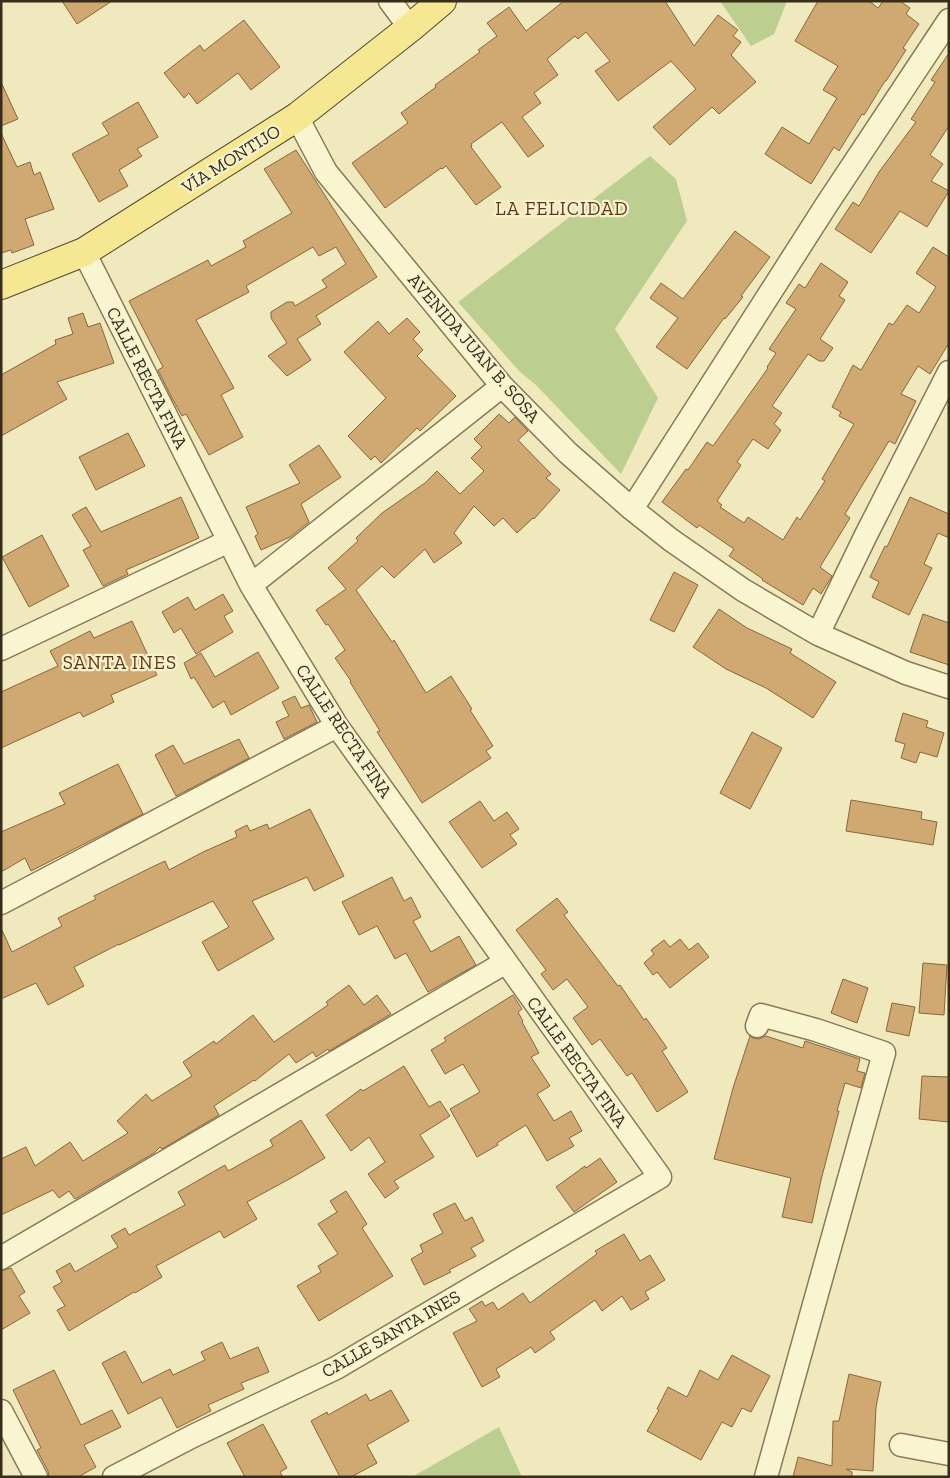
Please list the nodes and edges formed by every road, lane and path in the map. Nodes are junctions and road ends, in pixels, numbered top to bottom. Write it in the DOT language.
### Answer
graph roads {
  1 [pos="390,1"];
  2 [pos="442,1"];
  3 [pos="949,20"];
  4 [pos="410,28"];
  5 [pos="297,117"];
  6 [pos="84,252"];
  7 [pos="1,285"];
  8 [pos="949,372"];
  9 [pos="502,386"];
  10 [pos="632,509"];
  11 [pos="228,540"];
  12 [pos="251,585"];
  13 [pos="818,634"];
  14 [pos="1,649"];
  15 [pos="949,687"];
  16 [pos="337,726"];
  17 [pos="1,903"];
  18 [pos="506,962"];
  19 [pos="757,1026"];
  20 [pos="660,1177"];
  21 [pos="1,1258"];
  22 [pos="1,1411"];
  23 [pos="901,1445"];
  24 [pos="949,1454"];
  25 [pos="36,1477"];
  26 [pos="114,1477"];
  27 [pos="766,1477"];
  1 -- 4 [label="street"];
  2 -- 4 [label="main road, VÍA MONTIJO"];
  3 -- 10 [label="street"];
  4 -- 5 [label="main road, VÍA MONTIJO"];
  5 -- 6 [label="main road, VÍA MONTIJO"];
  5 -- 9 [label="street, AVENIDA JUAN B. SOSA"];
  6 -- 7 [label="main road, VÍA MONTIJO"];
  6 -- 11 [label="street, CALLE RECTA FINA"];
  8 -- 13 [label="street"];
  9 -- 10 [label="street, AVENIDA JUAN B. SOSA"];
  9 -- 12 [label="street"];
  10 -- 13 [label="street, AVENIDA JUAN B. SOSA"];
  11 -- 12 [label="street, CALLE RECTA FINA"];
  11 -- 14 [label="street"];
  12 -- 16 [label="street, CALLE RECTA FINA"];
  13 -- 15 [label="street, AVENIDA JUAN B. SOSA"];
  16 -- 17 [label="street"];
  16 -- 18 [label="street, CALLE RECTA FINA"];
  18 -- 20 [label="street, CALLE RECTA FINA"];
  18 -- 21 [label="street"];
  19 -- 27 [label="street"];
  20 -- 26 [label="street, CALLE SANTA INES"];
  22 -- 25 [label="street"];
  23 -- 24 [label="street"];
}
